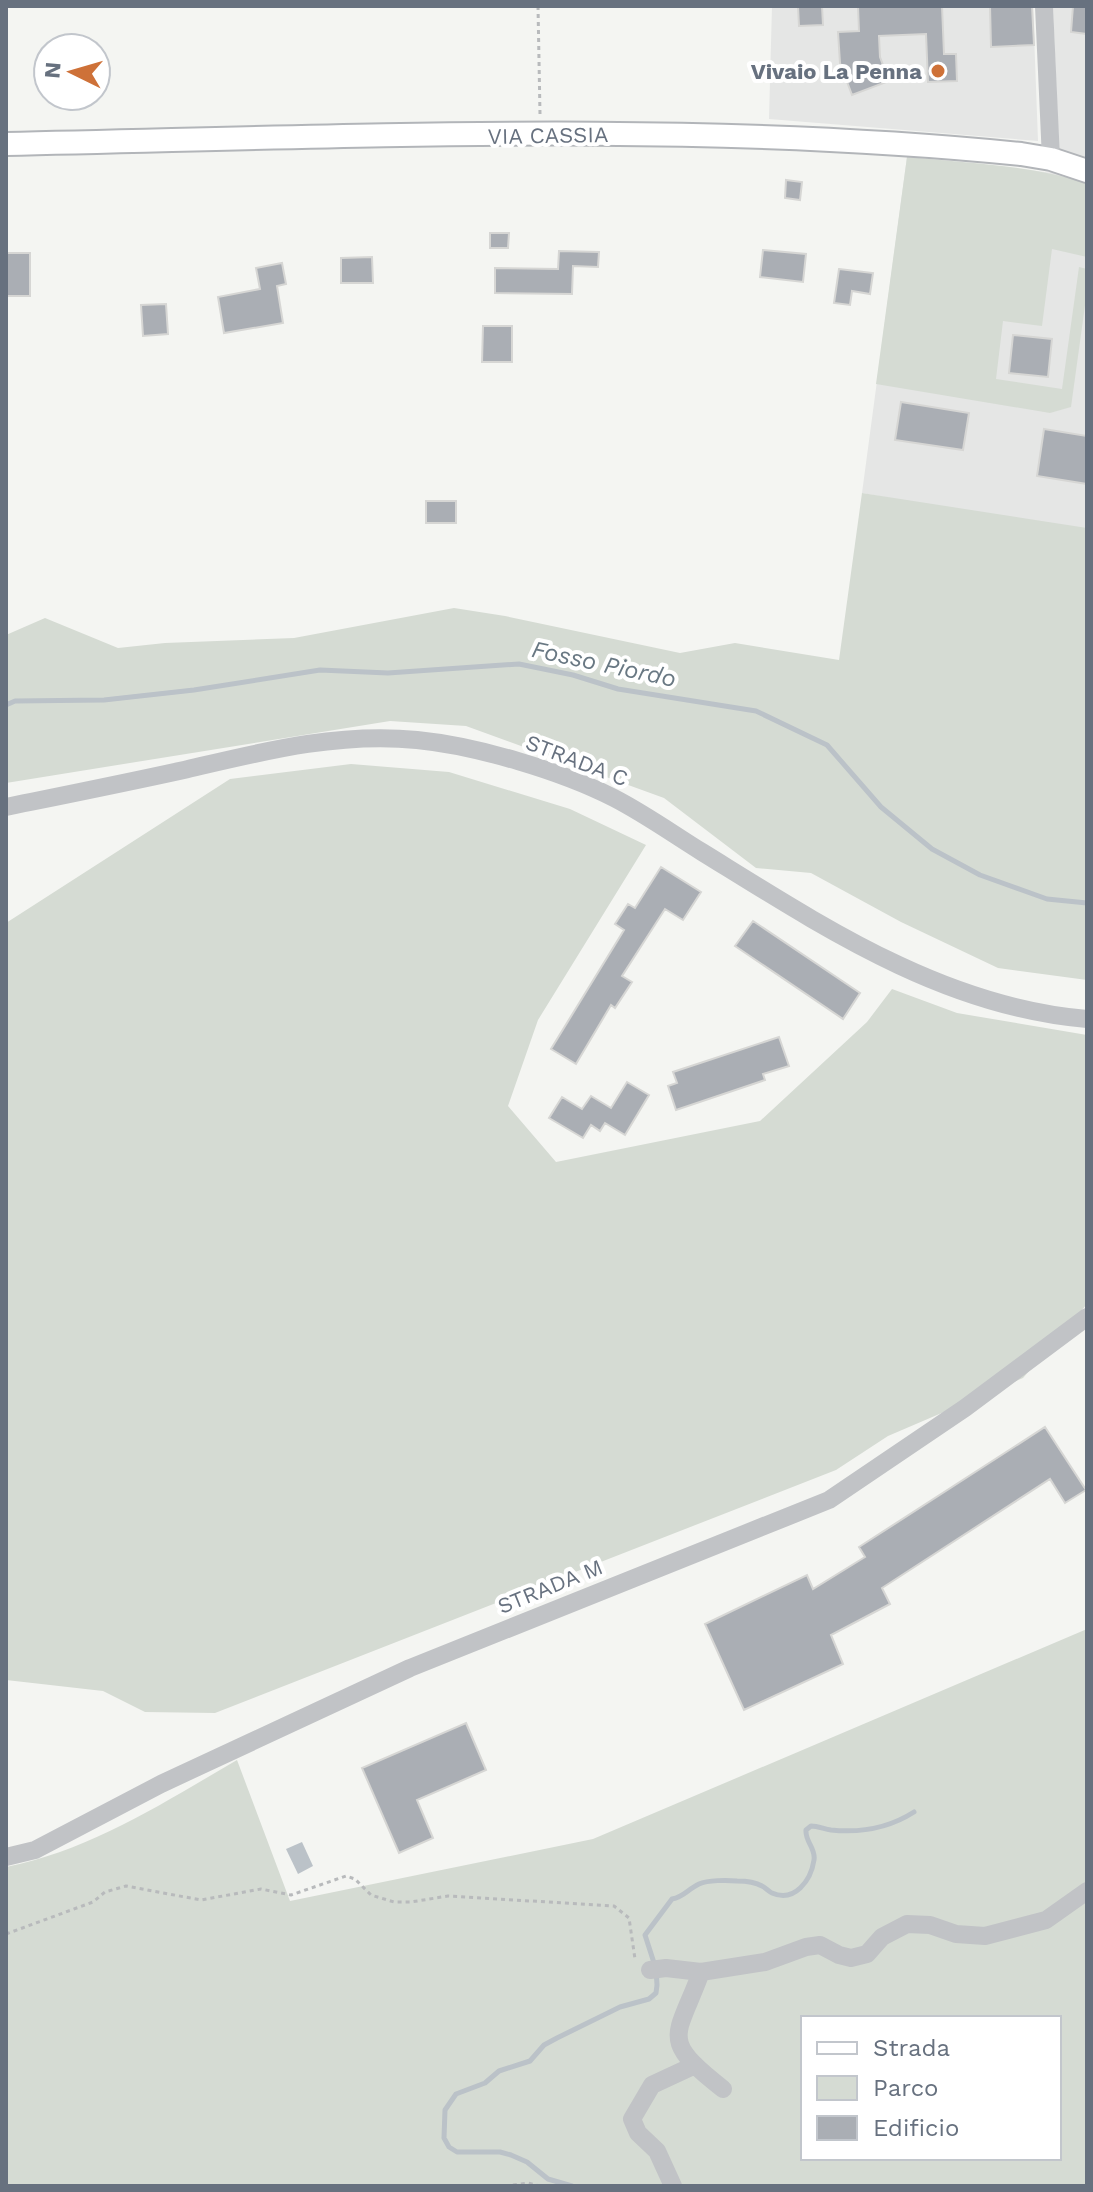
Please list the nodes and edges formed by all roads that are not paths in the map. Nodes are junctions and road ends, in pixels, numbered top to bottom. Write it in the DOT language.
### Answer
graph roads {
  1 [pos="1044,6"];
  2 [pos="6,144"];
  3 [pos="1051,159"];
  4 [pos="1087,171"];
  5 [pos="6,807"];
  6 [pos="1087,1019"];
  7 [pos="1087,1317"];
  8 [pos="6,1857"];
  9 [pos="1087,1891"];
  10 [pos="654,1970"];
  11 [pos="701,1972"];
  12 [pos="695,2065"];
  13 [pos="723,2089"];
  14 [pos="673,2186"];
  1 -- 3 [label="street"];
  2 -- 3 [label="main road, VIA CASSIA"];
  3 -- 4 [label="main road, VIA CASSIA"];
  5 -- 6 [label="street, STRADA C"];
  7 -- 8 [label="street, STRADA M"];
  9 -- 11 [label="street"];
  10 -- 11 [label="street"];
  11 -- 12 [label="street"];
  12 -- 13 [label="street"];
  12 -- 14 [label="street"];
}
